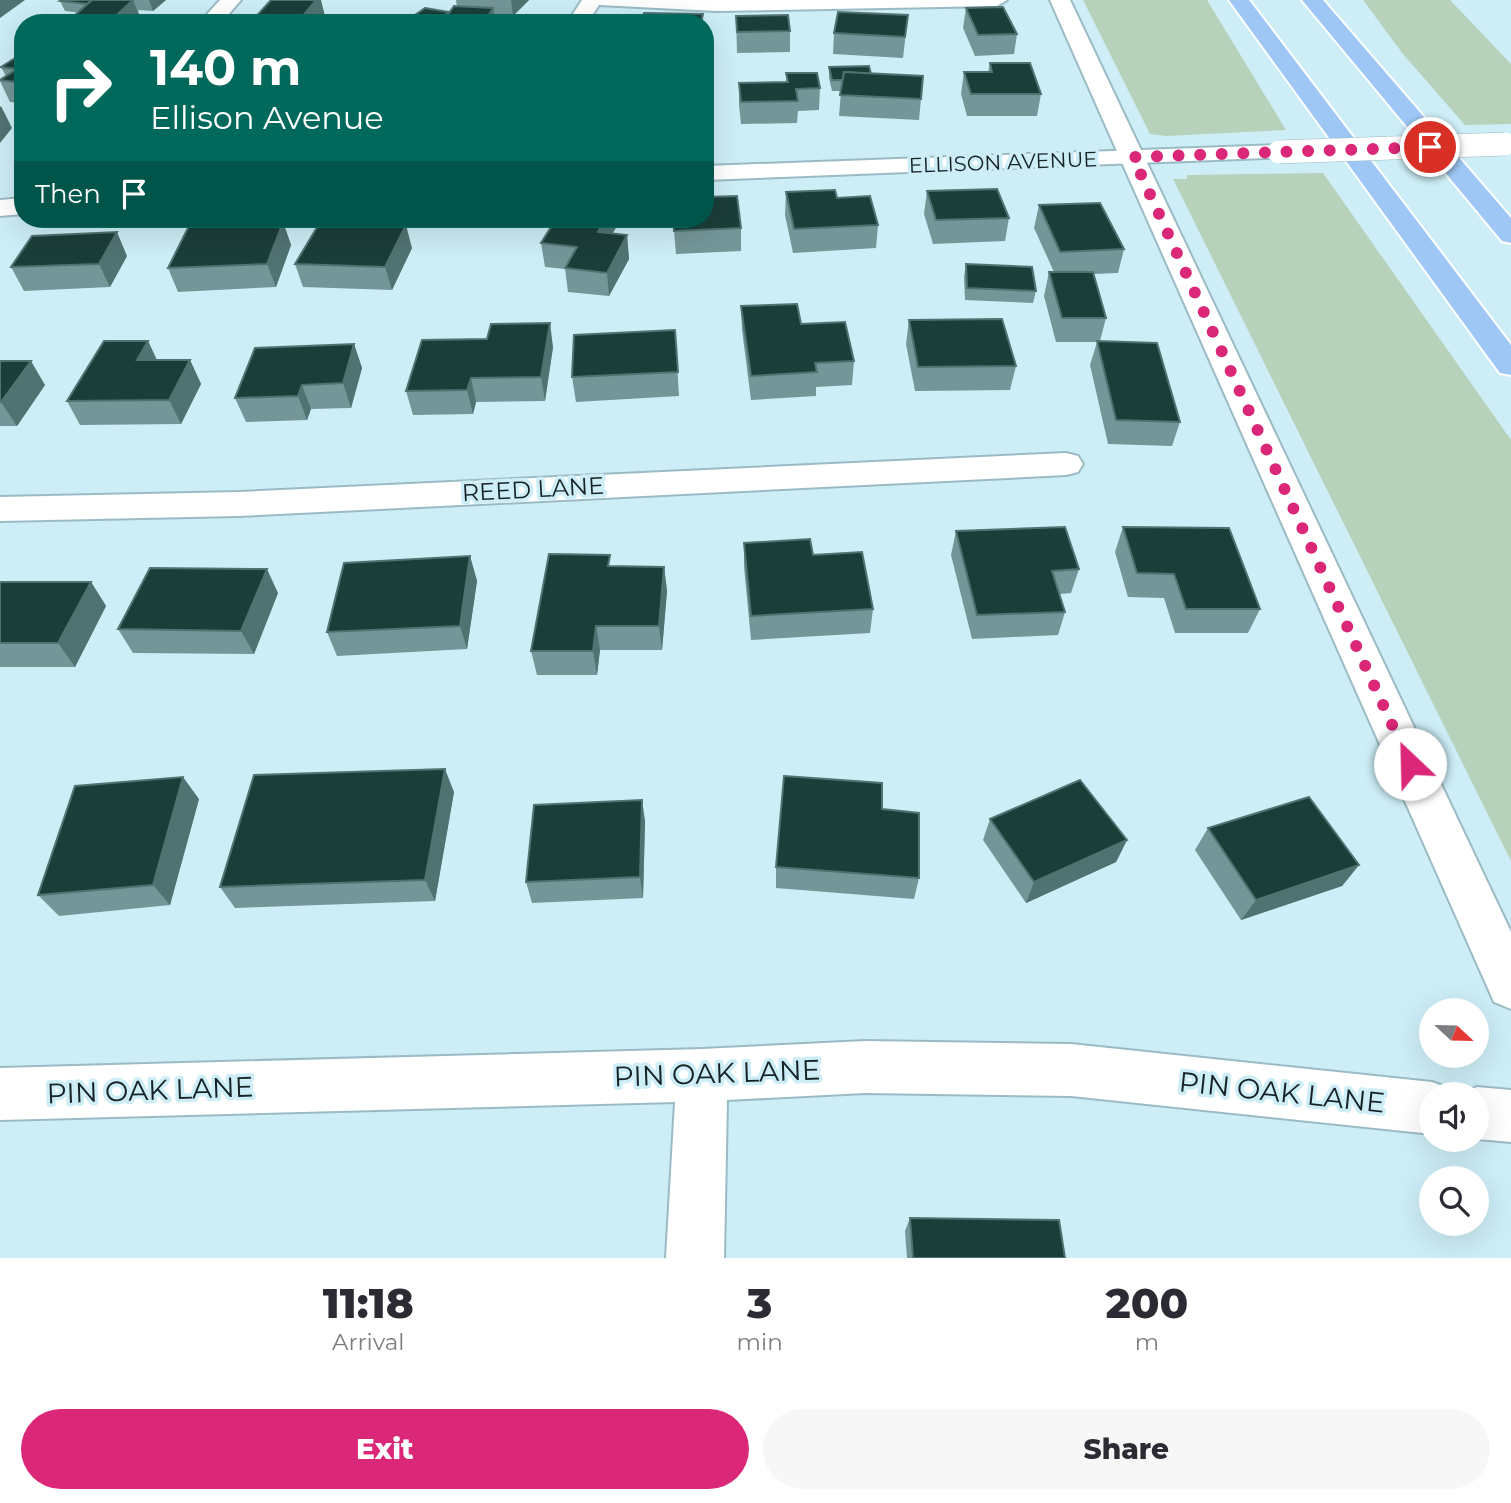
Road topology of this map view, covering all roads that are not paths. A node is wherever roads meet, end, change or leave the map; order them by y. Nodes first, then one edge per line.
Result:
1 (231, 0) edge
2 (603, 0) edge
3 (997, 0) edge
4 (1060, 0) edge
5 (1239, 0) edge
6 (1312, 0) edge
7 (218, 14) edge
8 (1508, 144) edge
9 (1133, 157) junction
10 (714, 173) edge
11 (1511, 235) edge
12 (1511, 366) edge
13 (1066, 464) dead end
14 (0, 509) edge
15 (1511, 985) edge
16 (702, 1075) junction
17 (0, 1094) edge
18 (1419, 1107) edge
19 (1489, 1113) edge
20 (1511, 1116) edge
21 (695, 1258) edge

1 - 7 street
2 - 3 street
4 - 9 street
5 - 12 highway
6 - 11 highway
8 - 9 street, ELLISON AVENUE, bridge
9 - 10 street, ELLISON AVENUE
9 - 15 street
13 - 14 street, REED LANE
16 - 17 street, PIN OAK LANE
16 - 18 street, PIN OAK LANE
16 - 21 street
19 - 20 street

